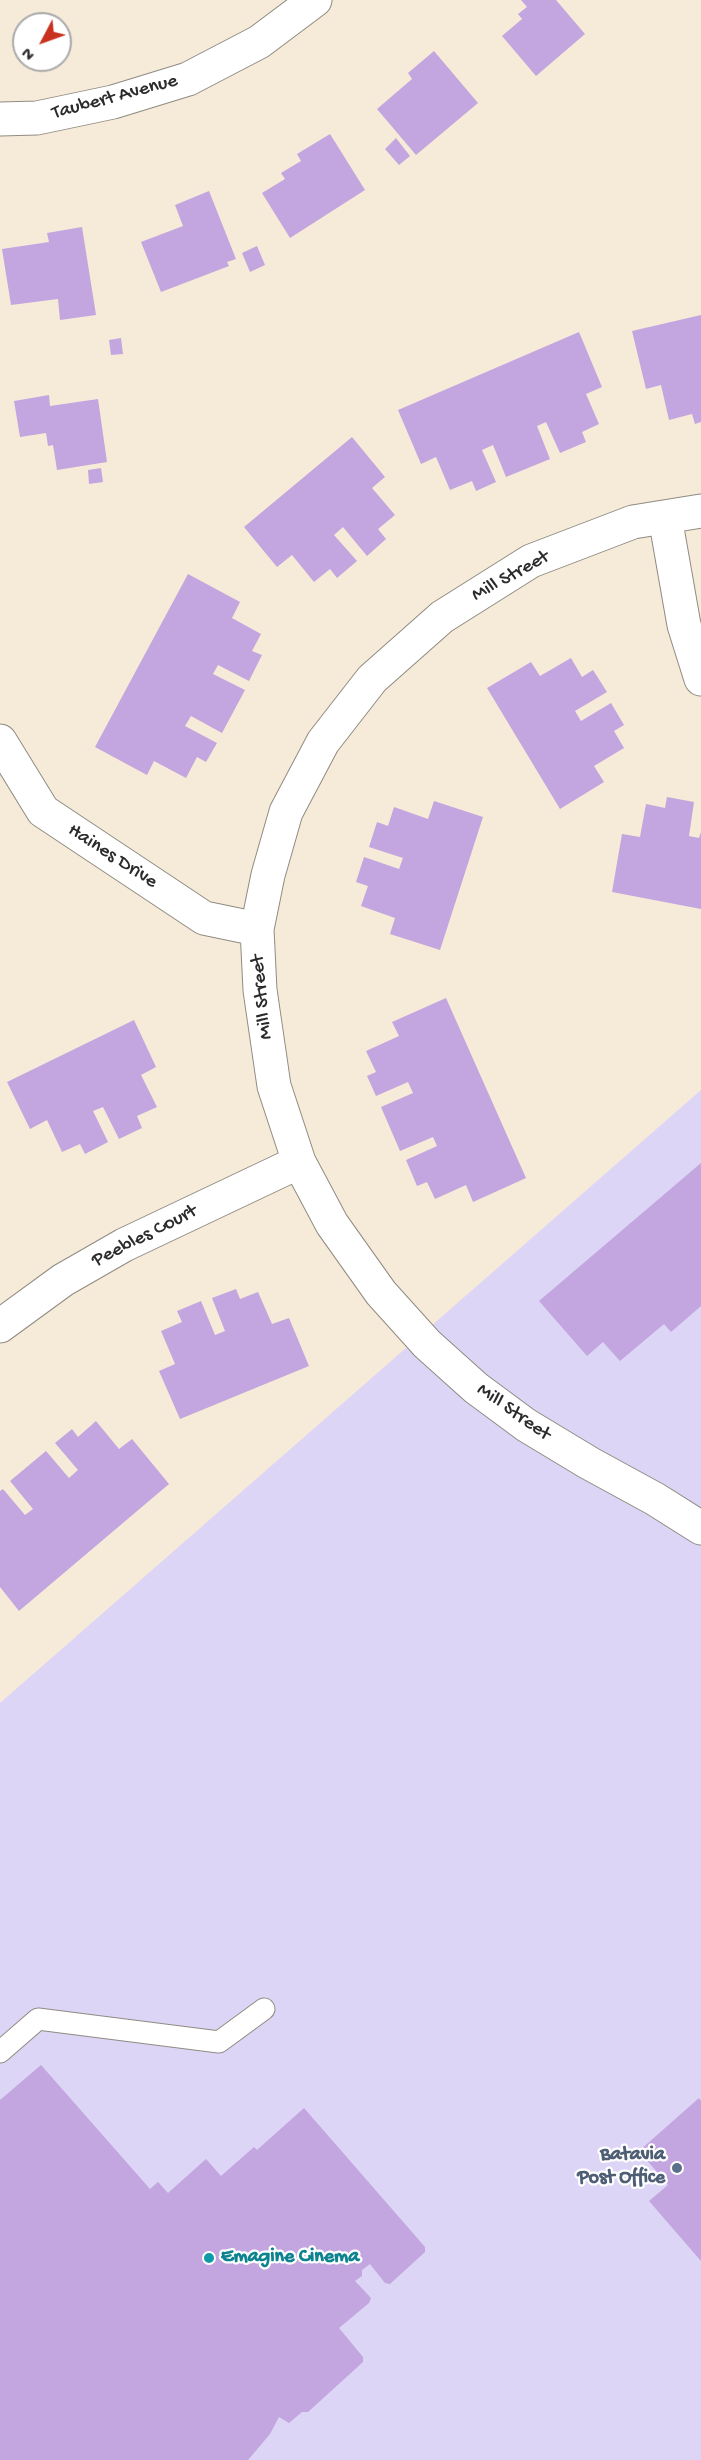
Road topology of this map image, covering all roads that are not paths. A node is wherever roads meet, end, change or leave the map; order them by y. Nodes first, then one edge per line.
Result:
1 (315, 0) edge
2 (0, 119) edge
3 (701, 511) edge
4 (665, 517) junction
5 (701, 679) edge
6 (0, 741) edge
7 (257, 929) junction
8 (298, 1162) junction
9 (0, 1326) edge
10 (701, 1528) edge
11 (264, 2009) dead end
12 (0, 2052) edge

1 - 2 street, Taubert Avenue
3 - 4 street, Mill Street
4 - 5 street
4 - 7 street, Mill Street
6 - 7 street, Haines Drive
7 - 8 street, Mill Street
8 - 9 street, Peebles Court
8 - 10 street, Mill Street
11 - 12 lane

